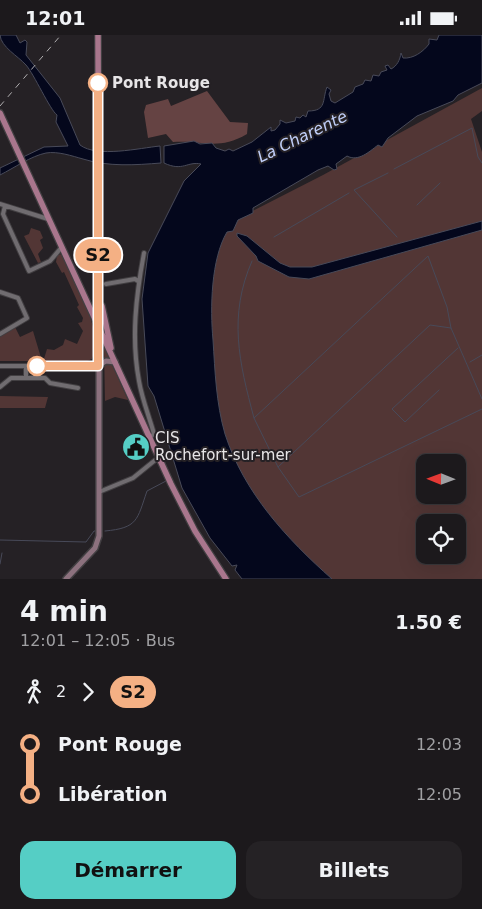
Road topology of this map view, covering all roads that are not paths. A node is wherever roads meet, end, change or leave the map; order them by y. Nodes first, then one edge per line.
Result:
1 (98, 35) edge
2 (0, 113) edge
3 (2, 205) edge
4 (48, 219) junction
5 (61, 247) junction
6 (144, 253) dead end
7 (138, 281) junction
8 (106, 284) dead end
9 (0, 292) edge
10 (99, 293) junction
11 (99, 301) junction
12 (87, 304) junction
13 (99, 329) junction
14 (0, 333) edge
15 (115, 362) junction
16 (0, 366) edge
17 (26, 366) junction
18 (98, 366) junction
19 (119, 371) junction
20 (26, 378) junction
21 (0, 387) edge
22 (78, 388) dead end
23 (150, 437) junction
24 (159, 457) junction
25 (99, 492) junction
26 (66, 579) edge
27 (226, 579) edge

1 - 10 main road
2 - 4 main road
3 - 4 street
3 - 5 street
4 - 5 main road
5 - 12 main road
6 - 7 street
7 - 8 street
7 - 23 street
9 - 14 street
10 - 11 main road
10 - 19 main road
11 - 12 main road
11 - 13 main road
12 - 13 main road
13 - 15 main road
13 - 18 main road
15 - 18 main road
15 - 19 main road
16 - 17 street
17 - 18 street
17 - 20 street
18 - 25 main road
19 - 23 main road
20 - 21 street
20 - 22 street
23 - 24 main road
24 - 25 street
24 - 27 main road
25 - 26 main road

